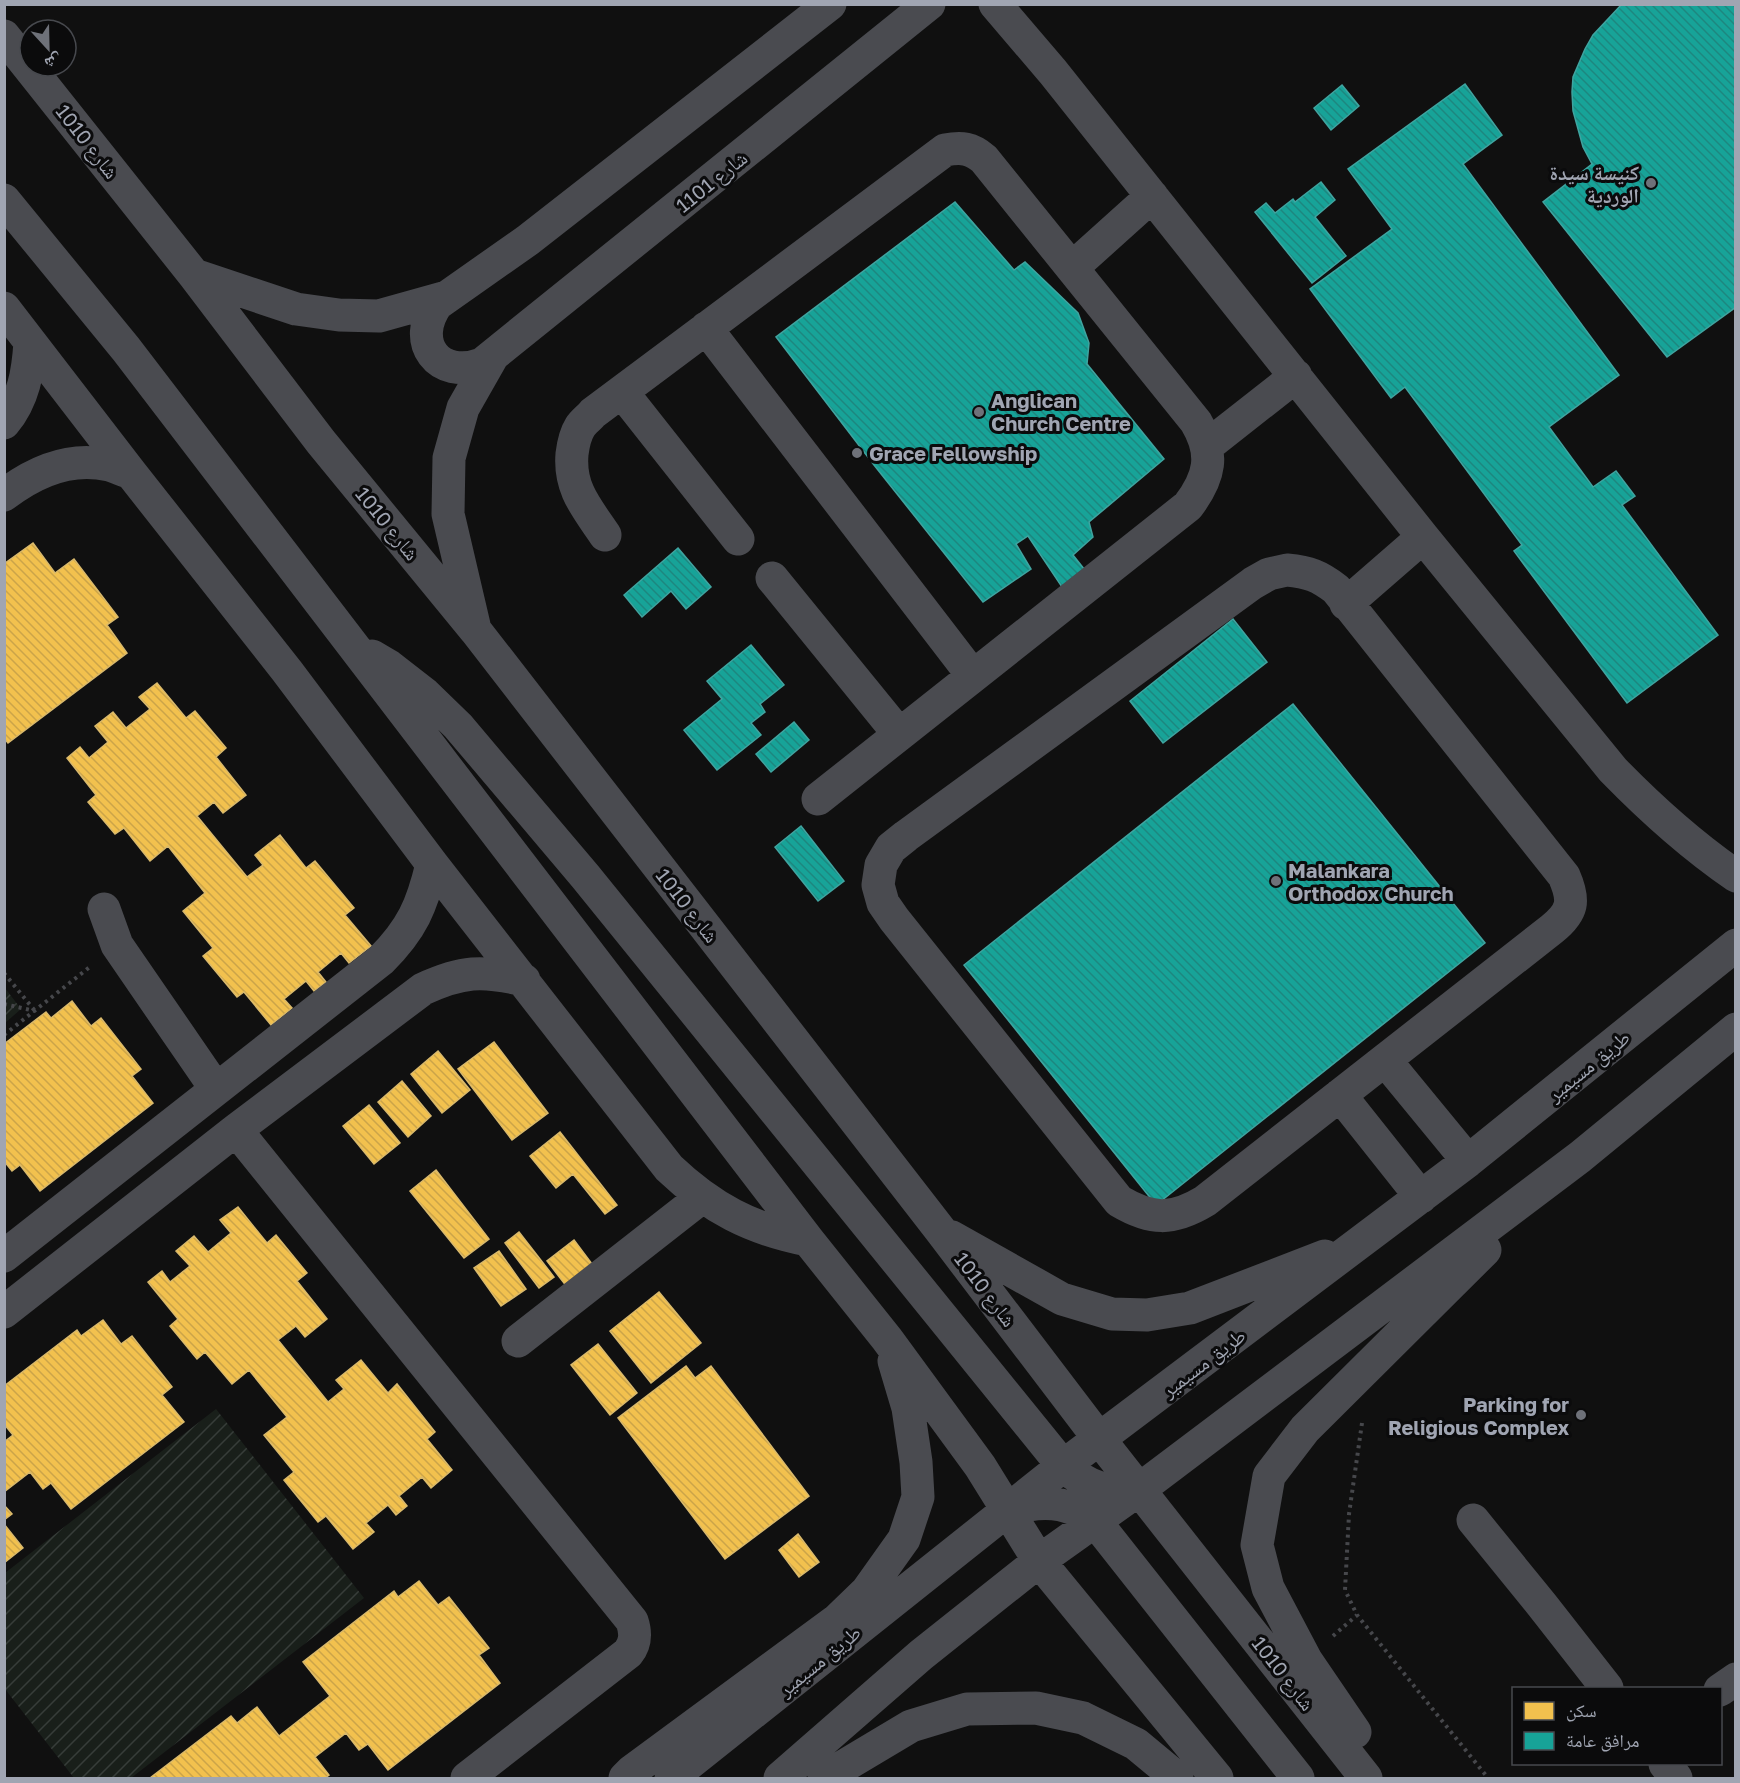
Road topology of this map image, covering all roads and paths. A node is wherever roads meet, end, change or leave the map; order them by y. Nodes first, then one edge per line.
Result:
1 (830, 4) edge
2 (929, 4) edge
3 (995, 4) edge
4 (4, 36) edge
5 (1152, 196) junction
6 (4, 200) edge
7 (1072, 268) junction
8 (194, 275) junction
9 (447, 297) junction
10 (4, 309) edge
11 (706, 328) junction
12 (30, 342) junction
13 (492, 357) junction
14 (1296, 376) junction
15 (622, 392) junction
16 (4, 423) edge
17 (1207, 447) junction
18 (4, 465) edge
19 (131, 473) junction
20 (4, 494) edge
21 (605, 535) dead end
22 (1423, 537) junction
23 (738, 539) dead end
24 (772, 578) dead end
25 (1346, 604) junction
26 (476, 631) junction
27 (349, 642) junction
28 (973, 676) junction
29 (899, 734) junction
30 (818, 798) dead end
31 (432, 864) junction
32 (1736, 876) edge
33 (104, 909) dead end
34 (117, 945) junction
35 (1736, 945) edge
36 (381, 960) junction
37 (4, 973) edge
38 (524, 980) junction
39 (410, 999) junction
40 (4, 1004) edge
41 (35, 1011) junction
42 (1736, 1029) edge
43 (4, 1035) edge
44 (1736, 1058) edge
45 (1385, 1060) junction
46 (1690, 1067) junction
47 (216, 1089) junction
48 (1340, 1095) junction
49 (236, 1130) junction
50 (1580, 1157) junction
51 (1468, 1161) junction
52 (702, 1197) junction
53 (1421, 1197) junction
54 (941, 1231) junction
55 (808, 1240) junction
56 (1363, 1241) junction
57 (4, 1256) edge
58 (4, 1312) edge
59 (888, 1339) junction
60 (518, 1341) dead end
61 (1350, 1383) junction
62 (1100, 1440) junction
63 (1063, 1466) junction
64 (1140, 1489) junction
65 (1007, 1511) junction
66 (1473, 1520) dead end
67 (1095, 1521) junction
68 (1039, 1561) junction
69 (1736, 1678) edge
70 (1605, 1687) edge
71 (1722, 1688) edge
72 (1666, 1765) edge
73 (467, 1779) edge
74 (625, 1779) edge
75 (671, 1779) edge
76 (780, 1779) edge
77 (824, 1779) edge
78 (1177, 1779) edge
79 (1217, 1779) edge
80 (1298, 1779) edge
81 (1366, 1779) edge
82 (1387, 1779) edge
83 (1488, 1779) edge
84 (1676, 1779) edge

1 - 9 street, شارع 1101
2 - 13 street, شارع 1101
3 - 5 street
4 - 8 street, شارع 1010
5 - 7 street
5 - 14 street
6 - 27 street
7 - 11 street
7 - 17 street
8 - 9 street, شارع 1101
8 - 26 street, شارع 1010
9 - 13 street, شارع 1101
10 - 12 street
11 - 15 street
11 - 28 street
12 - 16 street
12 - 19 street
13 - 26 street, شارع 1101
14 - 17 street
14 - 22 street
15 - 21 street
15 - 23 street
17 - 28 street
18 - 20 street
19 - 20 street
19 - 31 street
22 - 25 street
22 - 32 street
24 - 29 street
25 - 45 street
25 - 48 street
26 - 54 street, شارع 1010
27 - 55 street
27 - 63 street
28 - 29 street
29 - 30 street
31 - 36 street
31 - 38 street
33 - 34 street
34 - 41 path
34 - 47 street
35 - 51 street, طريق مسيمير
36 - 39 street
36 - 47 street
37 - 41 path
38 - 39 street
38 - 52 street
39 - 49 street
40 - 41 path
41 - 43 path
42 - 46 street
44 - 46 street
45 - 48 street
45 - 51 street
46 - 50 street
47 - 57 street
48 - 53 street
49 - 58 street
49 - 73 street
50 - 61 street
50 - 64 street
51 - 53 street, طريق مسيمير
52 - 55 street
52 - 60 street
53 - 56 street, طريق مسيمير
54 - 56 street
54 - 62 street, شارع 1010
55 - 59 street
56 - 62 street, طريق مسيمير
59 - 65 street
59 - 74 street
61 - 82 street
61 - 83 path
62 - 63 street, طريق مسيمير
62 - 64 street, شارع 1010
63 - 64 street
63 - 65 street, طريق مسيمير
64 - 67 street
64 - 81 street, شارع 1010
65 - 67 street
65 - 68 street
65 - 75 street, طريق مسيمير
66 - 70 street
67 - 68 street
67 - 80 street
68 - 76 street
68 - 79 street
69 - 71 street
72 - 84 street
77 - 78 street

